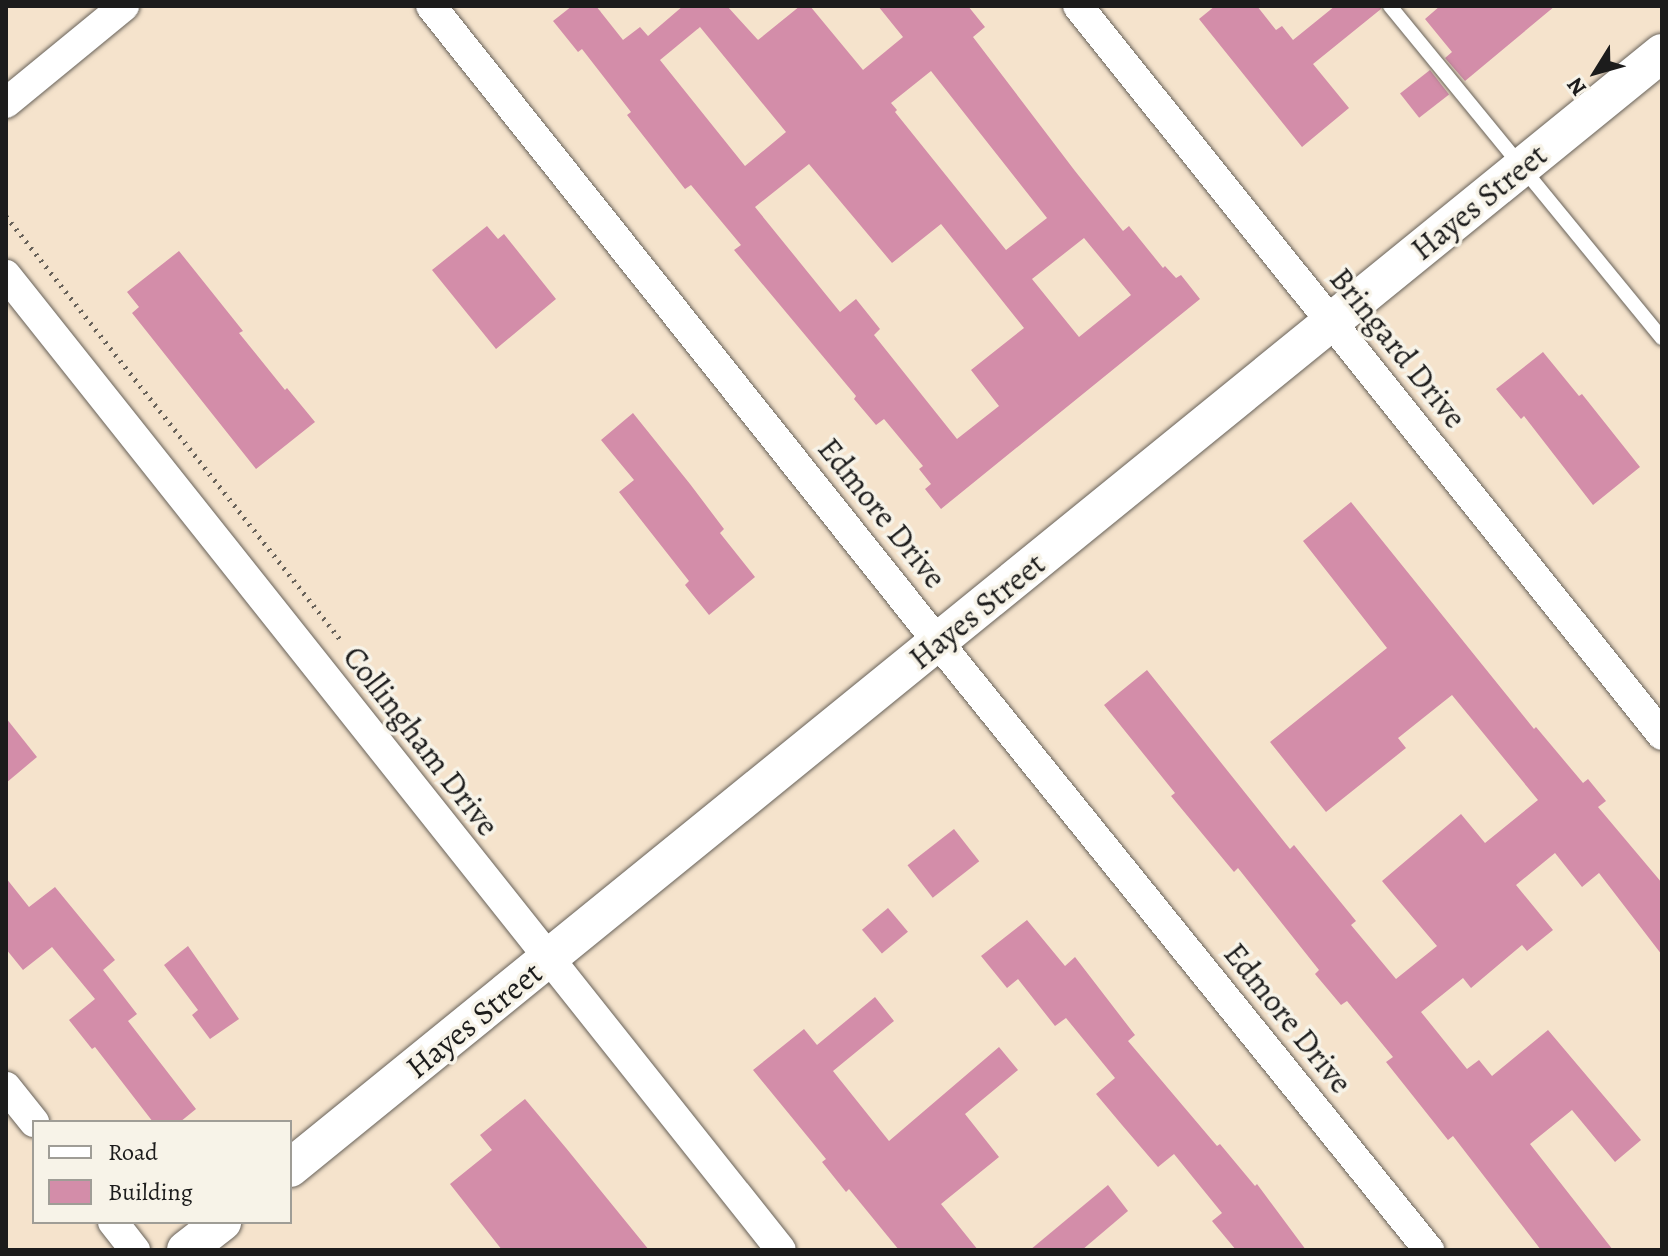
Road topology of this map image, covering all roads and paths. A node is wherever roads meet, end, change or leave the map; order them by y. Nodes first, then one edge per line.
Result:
1 (124, 6) edge
2 (431, 6) edge
3 (1078, 6) edge
4 (1390, 6) edge
5 (1662, 53) edge
6 (6, 103) edge
7 (1522, 167) junction
8 (6, 216) edge
9 (6, 275) edge
10 (1331, 322) junction
11 (1662, 338) edge
12 (938, 642) junction
13 (350, 651) dead end
14 (1662, 735) edge
15 (548, 959) junction
16 (6, 1087) edge
17 (32, 1120) edge
18 (292, 1166) edge
19 (115, 1224) edge
20 (219, 1224) edge
21 (135, 1250) edge
22 (186, 1250) edge
23 (781, 1250) edge
24 (1429, 1250) edge

1 - 6 street
2 - 12 street, Edmore Drive
3 - 10 street, Bringard Drive
4 - 7 lane
5 - 7 street, Hayes Street
7 - 10 street, Hayes Street
7 - 11 lane
8 - 13 path
9 - 15 street, Collingham Drive
10 - 12 street, Hayes Street
10 - 14 street, Bringard Drive
12 - 15 street, Hayes Street
12 - 24 street, Edmore Drive
15 - 18 street, Hayes Street
15 - 23 street, Collingham Drive
16 - 17 street
19 - 21 street
20 - 22 street

